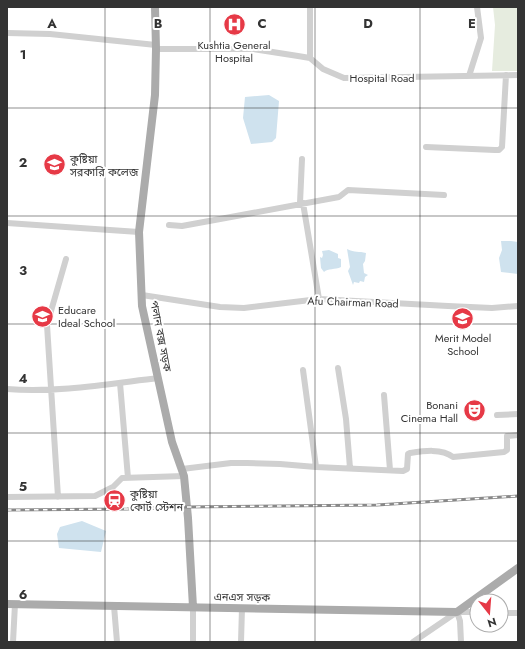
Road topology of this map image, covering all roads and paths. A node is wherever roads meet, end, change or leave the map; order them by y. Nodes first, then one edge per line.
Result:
1 (155, 7) edge
2 (310, 7) edge
3 (477, 7) edge
4 (7, 33) edge
5 (156, 47) junction
6 (310, 58) junction
7 (506, 75) junction
8 (518, 75) edge
9 (469, 76) junction
10 (426, 147) dead end
11 (302, 159) dead end
12 (444, 195) dead end
13 (302, 203) junction
14 (7, 223) edge
15 (169, 225) dead end
16 (139, 232) junction
17 (66, 259) dead end
18 (142, 295) junction
19 (319, 299) junction
20 (518, 306) edge
21 (338, 368) dead end
22 (303, 370) dead end
23 (158, 378) junction
24 (120, 382) junction
25 (7, 389) edge
26 (52, 390) junction
27 (384, 395) dead end
28 (497, 414) dead end
29 (518, 414) edge
30 (518, 435) edge
31 (316, 467) junction
32 (350, 468) junction
33 (390, 470) junction
34 (183, 472) junction
35 (128, 478) junction
36 (7, 497) edge
37 (58, 497) junction
38 (518, 568) edge
39 (11, 604) edge
40 (114, 606) junction
41 (193, 607) junction
42 (242, 608) junction
43 (457, 612) junction
44 (469, 612) edge
45 (13, 642) edge
46 (117, 642) edge
47 (193, 642) edge
48 (241, 642) edge
49 (413, 642) edge
50 (461, 642) edge

1 - 5 main road, পলান বক্স সড়ক
2 - 6 street
3 - 9 street
4 - 5 street, Hospital Road
5 - 6 street, Hospital Road
5 - 16 main road, পলান বক্স সড়ক
6 - 9 street, Hospital Road
7 - 8 street, Hospital Road
7 - 9 street, Hospital Road
7 - 10 street
11 - 13 street
12 - 13 street
13 - 15 street
13 - 19 street
14 - 16 street
16 - 18 main road, পলান বক্স সড়ক
17 - 26 street
18 - 19 street, Afu Chairman Road
18 - 23 main road, পলান বক্স সড়ক
19 - 20 street, Afu Chairman Road
21 - 32 street
22 - 31 street
23 - 24 street
23 - 34 main road, পলান বক্স সড়ক
24 - 26 street
24 - 35 street
25 - 26 street
26 - 37 street
27 - 33 street
28 - 29 street
30 - 33 street
31 - 32 street
31 - 34 street
32 - 33 street
34 - 35 street
34 - 41 main road, পলান বক্স সড়ক
35 - 37 street
36 - 37 street
38 - 43 main road
39 - 40 main road, এনএস সড়ক
39 - 45 street
40 - 41 main road, এনএস সড়ক
40 - 46 street
41 - 42 main road, এনএস সড়ক
41 - 47 street, পলান বক্স সড়ক
42 - 43 main road, এনএস সড়ক
42 - 48 street
43 - 44 street, এনএস সড়ক
43 - 49 street
43 - 50 street

